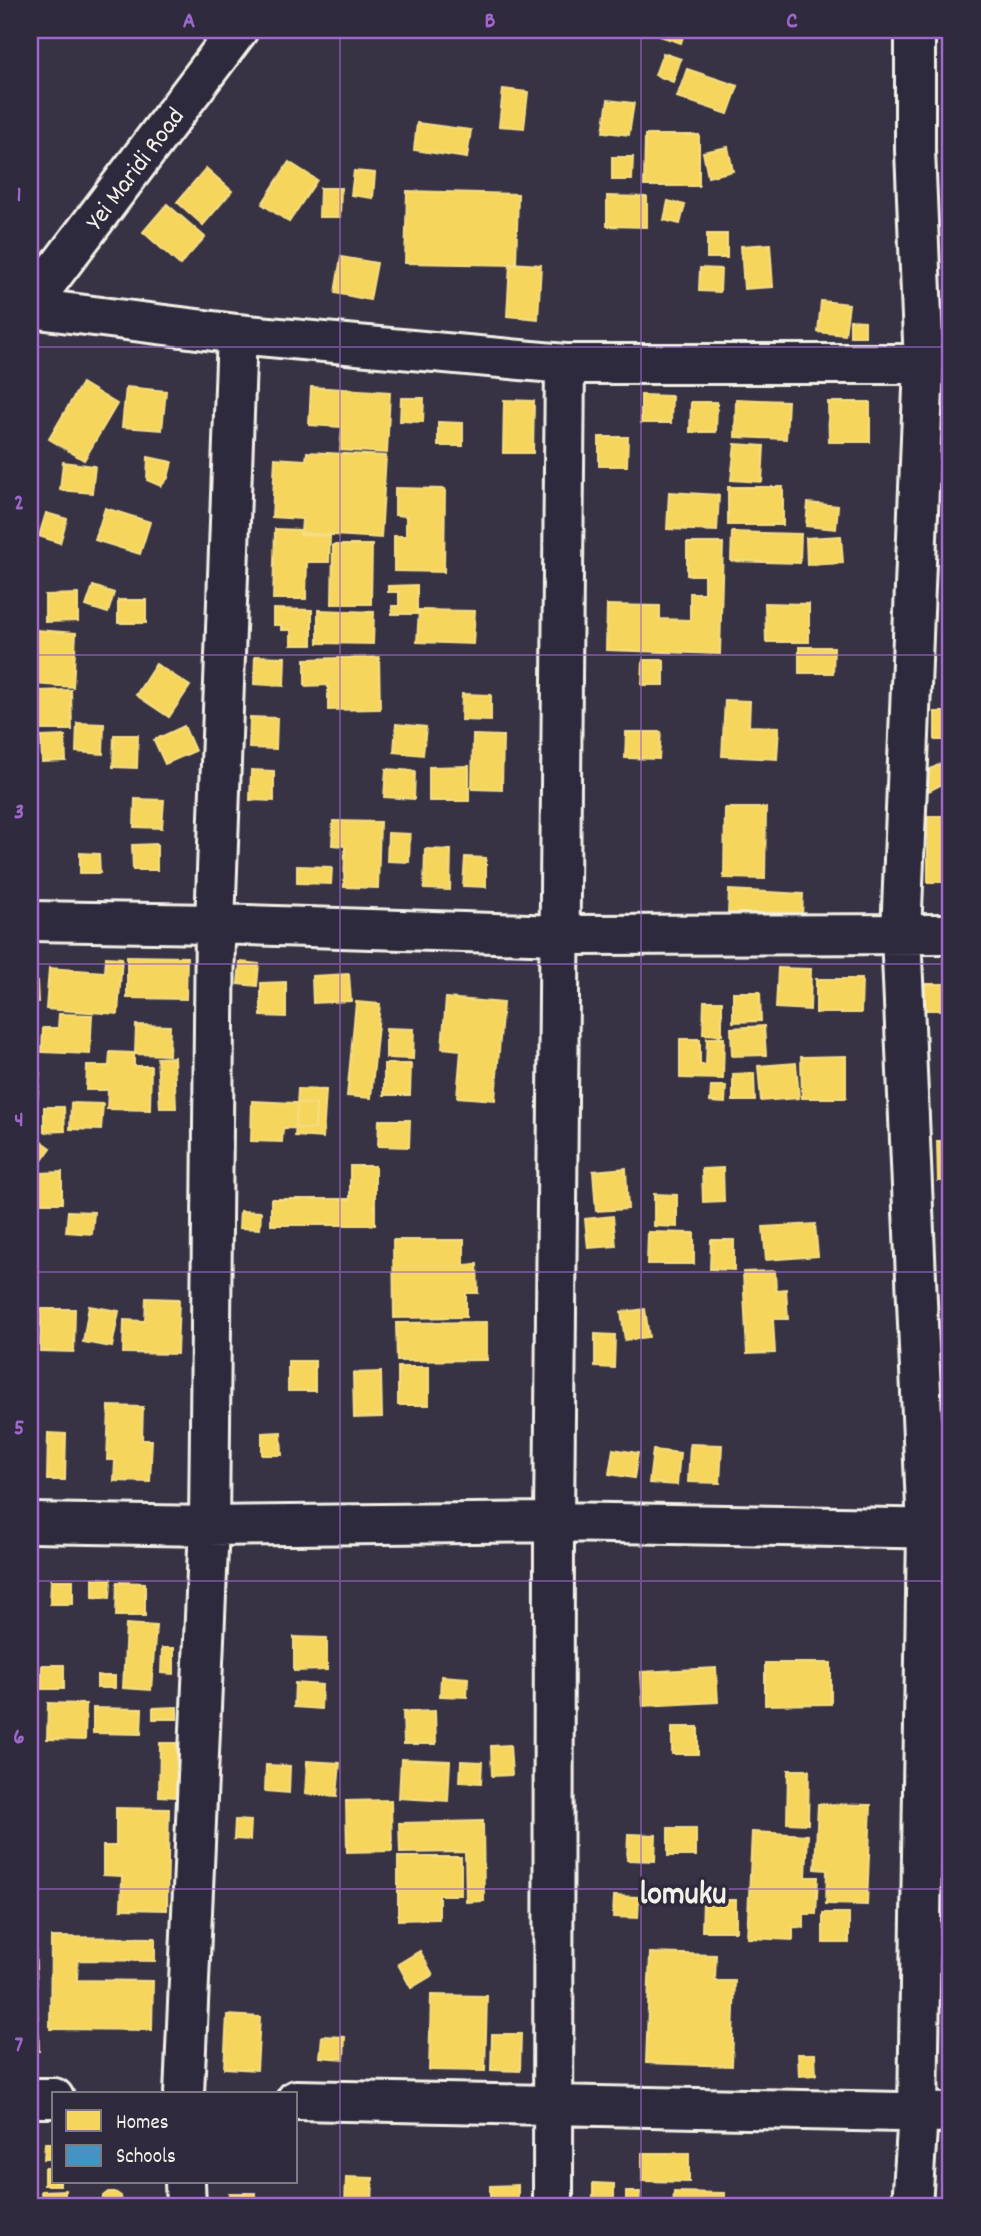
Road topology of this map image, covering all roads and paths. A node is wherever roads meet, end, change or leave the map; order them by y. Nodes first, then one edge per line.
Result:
1 (238, 30) edge
2 (915, 30) edge
3 (30, 307) edge
4 (237, 334) junction
5 (565, 364) junction
6 (924, 364) junction
7 (30, 921) edge
8 (215, 924) junction
9 (901, 934) junction
10 (951, 934) edge
11 (559, 935) junction
12 (554, 1522) junction
13 (30, 1523) edge
14 (209, 1525) junction
15 (939, 1530) edge
16 (184, 2092) edge
17 (30, 2098) edge
18 (52, 2098) edge
19 (298, 2100) edge
20 (554, 2106) junction
21 (935, 2113) edge
22 (185, 2184) edge
23 (186, 2206) edge
24 (553, 2206) edge
25 (912, 2206) edge

1 - 3 street, Yei Maridi Road
2 - 6 street
3 - 4 street
4 - 5 street
4 - 8 street
5 - 6 street
5 - 11 street
6 - 9 street
7 - 8 street
8 - 11 street
8 - 14 street
9 - 10 street
9 - 11 street
9 - 15 street
11 - 12 street
12 - 14 street
12 - 15 street
12 - 20 street
13 - 14 street
14 - 16 street
15 - 21 street
17 - 18 street
19 - 20 street
20 - 21 street
20 - 24 street
21 - 25 street
22 - 23 street

